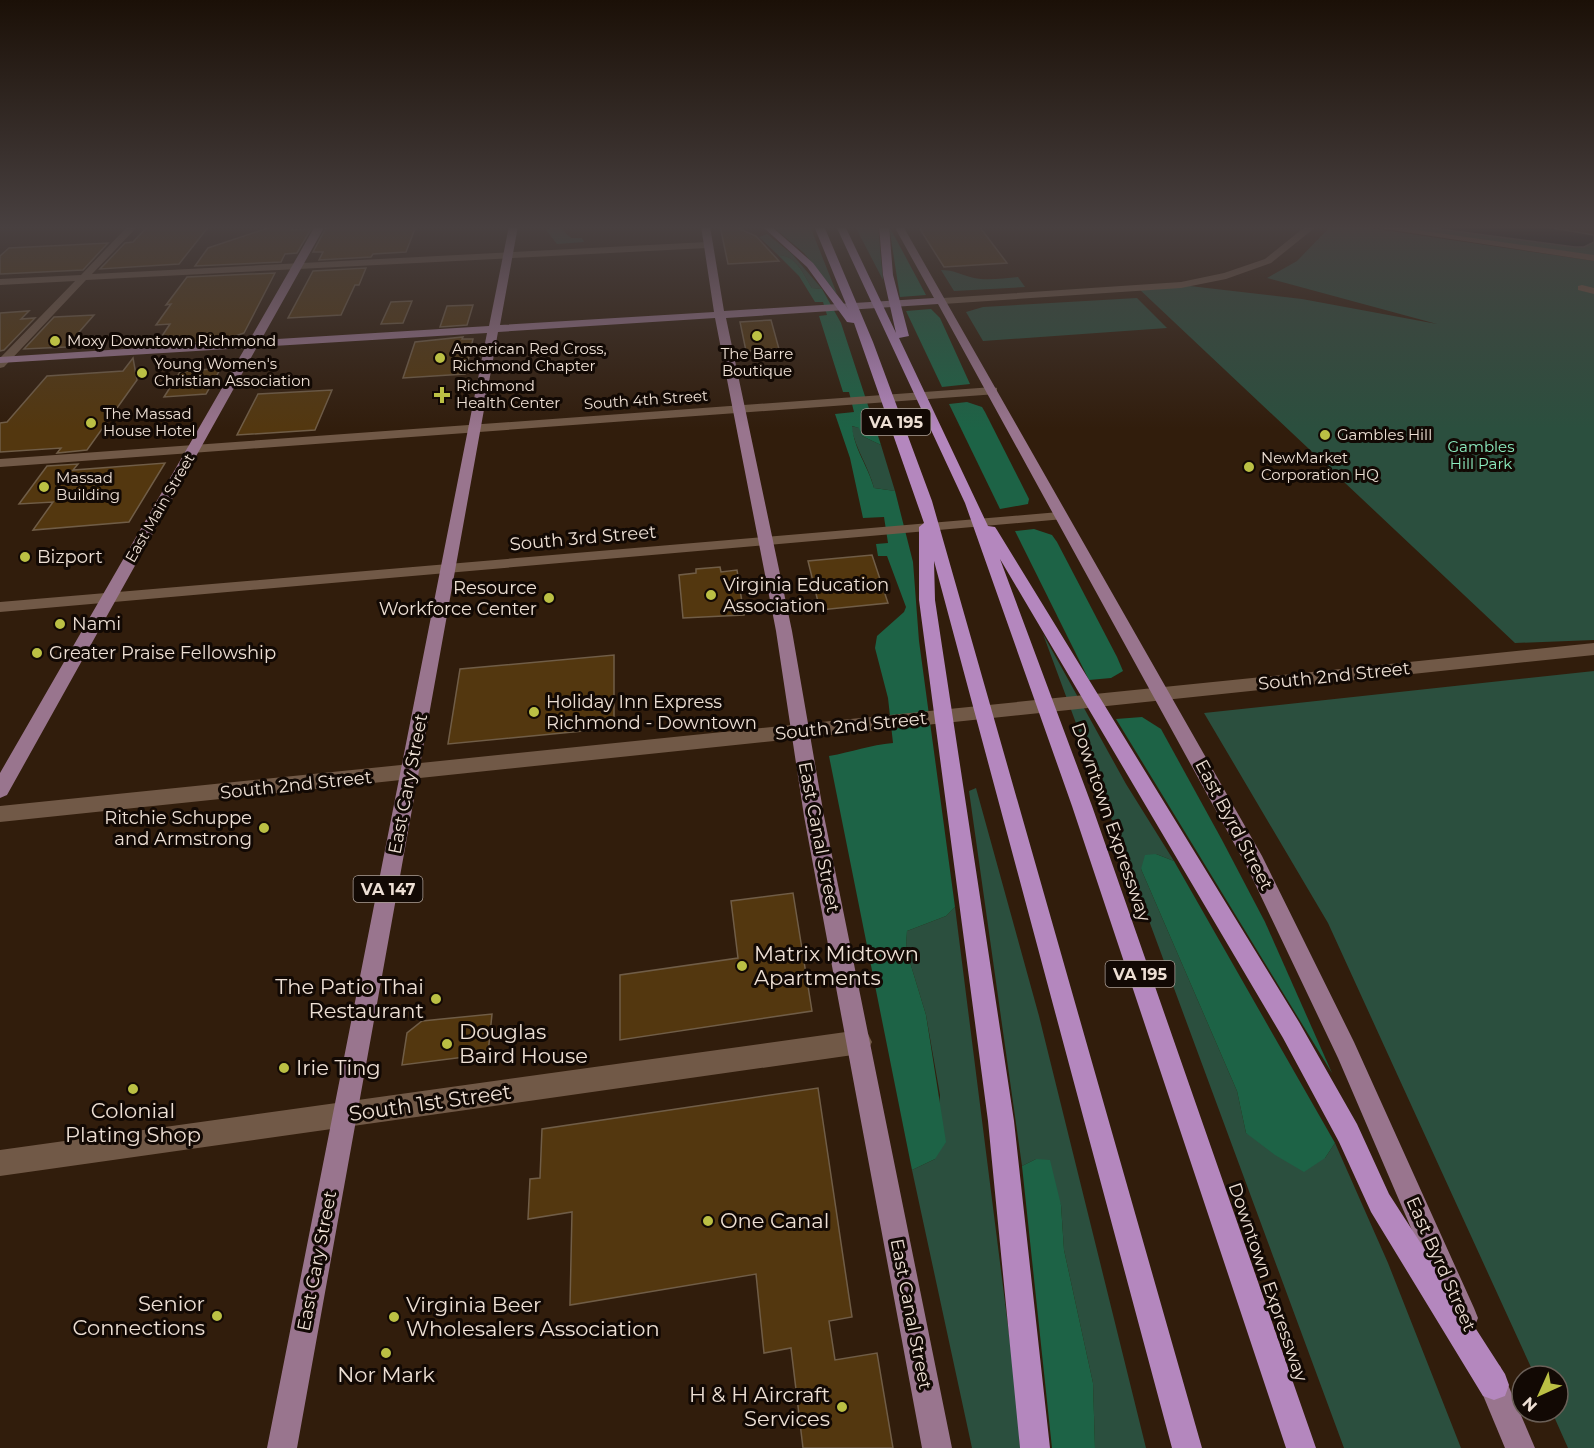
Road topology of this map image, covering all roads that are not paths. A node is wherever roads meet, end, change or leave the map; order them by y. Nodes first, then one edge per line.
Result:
1 (66, 294) edge
2 (282, 294) edge
3 (501, 294) edge
4 (716, 294) edge
5 (831, 294) edge
6 (847, 294) edge
7 (872, 294) edge
8 (892, 294) edge
9 (939, 294) edge
10 (1061, 294) edge
11 (944, 302) junction
12 (720, 315) junction
13 (495, 329) junction
14 (867, 342) junction
15 (253, 344) junction
16 (900, 351) junction
17 (2, 361) edge
18 (993, 391) junction
19 (739, 410) junction
20 (476, 428) junction
21 (194, 448) junction
22 (0, 463) edge
23 (925, 501) junction
24 (972, 503) junction
25 (1059, 516) junction
26 (765, 542) junction
27 (449, 569) junction
28 (110, 597) junction
29 (0, 607) edge
30 (1594, 649) edge
31 (1162, 694) junction
32 (800, 732) junction
33 (410, 773) junction
34 (0, 790) edge
35 (0, 814) edge
36 (860, 1042) junction
37 (346, 1115) junction
38 (0, 1163) edge
39 (1494, 1385) junction
40 (282, 1448) edge
41 (937, 1448) edge
42 (1035, 1448) edge
43 (1187, 1448) edge
44 (1301, 1448) edge
45 (1520, 1448) edge

1 - 17 street
2 - 15 main road, East Main Street
3 - 13 main road, East Cary Street / VA 147
4 - 12 main road, East Canal Street
5 - 14 highway
6 - 14 highway, VA 195
7 - 16 highway, Downtown Expressway / VA 195
8 - 16 highway
9 - 11 main road, East Byrd Street
10 - 11 street
11 - 12 main road
11 - 18 main road, East Byrd Street
12 - 13 main road
12 - 19 main road, East Canal Street
13 - 15 main road
13 - 20 main road, East Cary Street / VA 147
14 - 23 highway, VA 195
15 - 17 main road
15 - 21 main road, East Main Street
16 - 24 highway, Downtown Expressway / VA 195
18 - 19 street, South 4th Street
18 - 25 main road, East Byrd Street
19 - 20 street, South 4th Street
19 - 26 main road, East Canal Street
20 - 21 street, South 4th Street
20 - 27 main road, East Cary Street / VA 147
21 - 22 street, South 4th Street
21 - 28 main road, East Main Street
23 - 42 highway
23 - 43 highway, VA 195
24 - 39 highway
24 - 44 highway, Downtown Expressway / VA 195
25 - 26 street, South 3rd Street
25 - 31 main road, East Byrd Street
26 - 27 street, South 3rd Street
26 - 32 main road, East Canal Street
27 - 28 street, South 3rd Street
27 - 33 main road, East Cary Street / VA 147
28 - 29 street, South 3rd Street
28 - 34 main road, East Main Street
30 - 31 street, South 2nd Street
31 - 32 street, South 2nd Street
31 - 39 main road, East Byrd Street
32 - 33 street, South 2nd Street
32 - 36 main road, East Canal Street
33 - 35 street, South 2nd Street
33 - 37 main road, East Cary Street / VA 147
36 - 37 street, South 1st Street
36 - 41 main road, East Canal Street
37 - 38 street, South 1st Street
37 - 40 main road, East Cary Street / VA 147
39 - 45 main road, East Byrd Street

